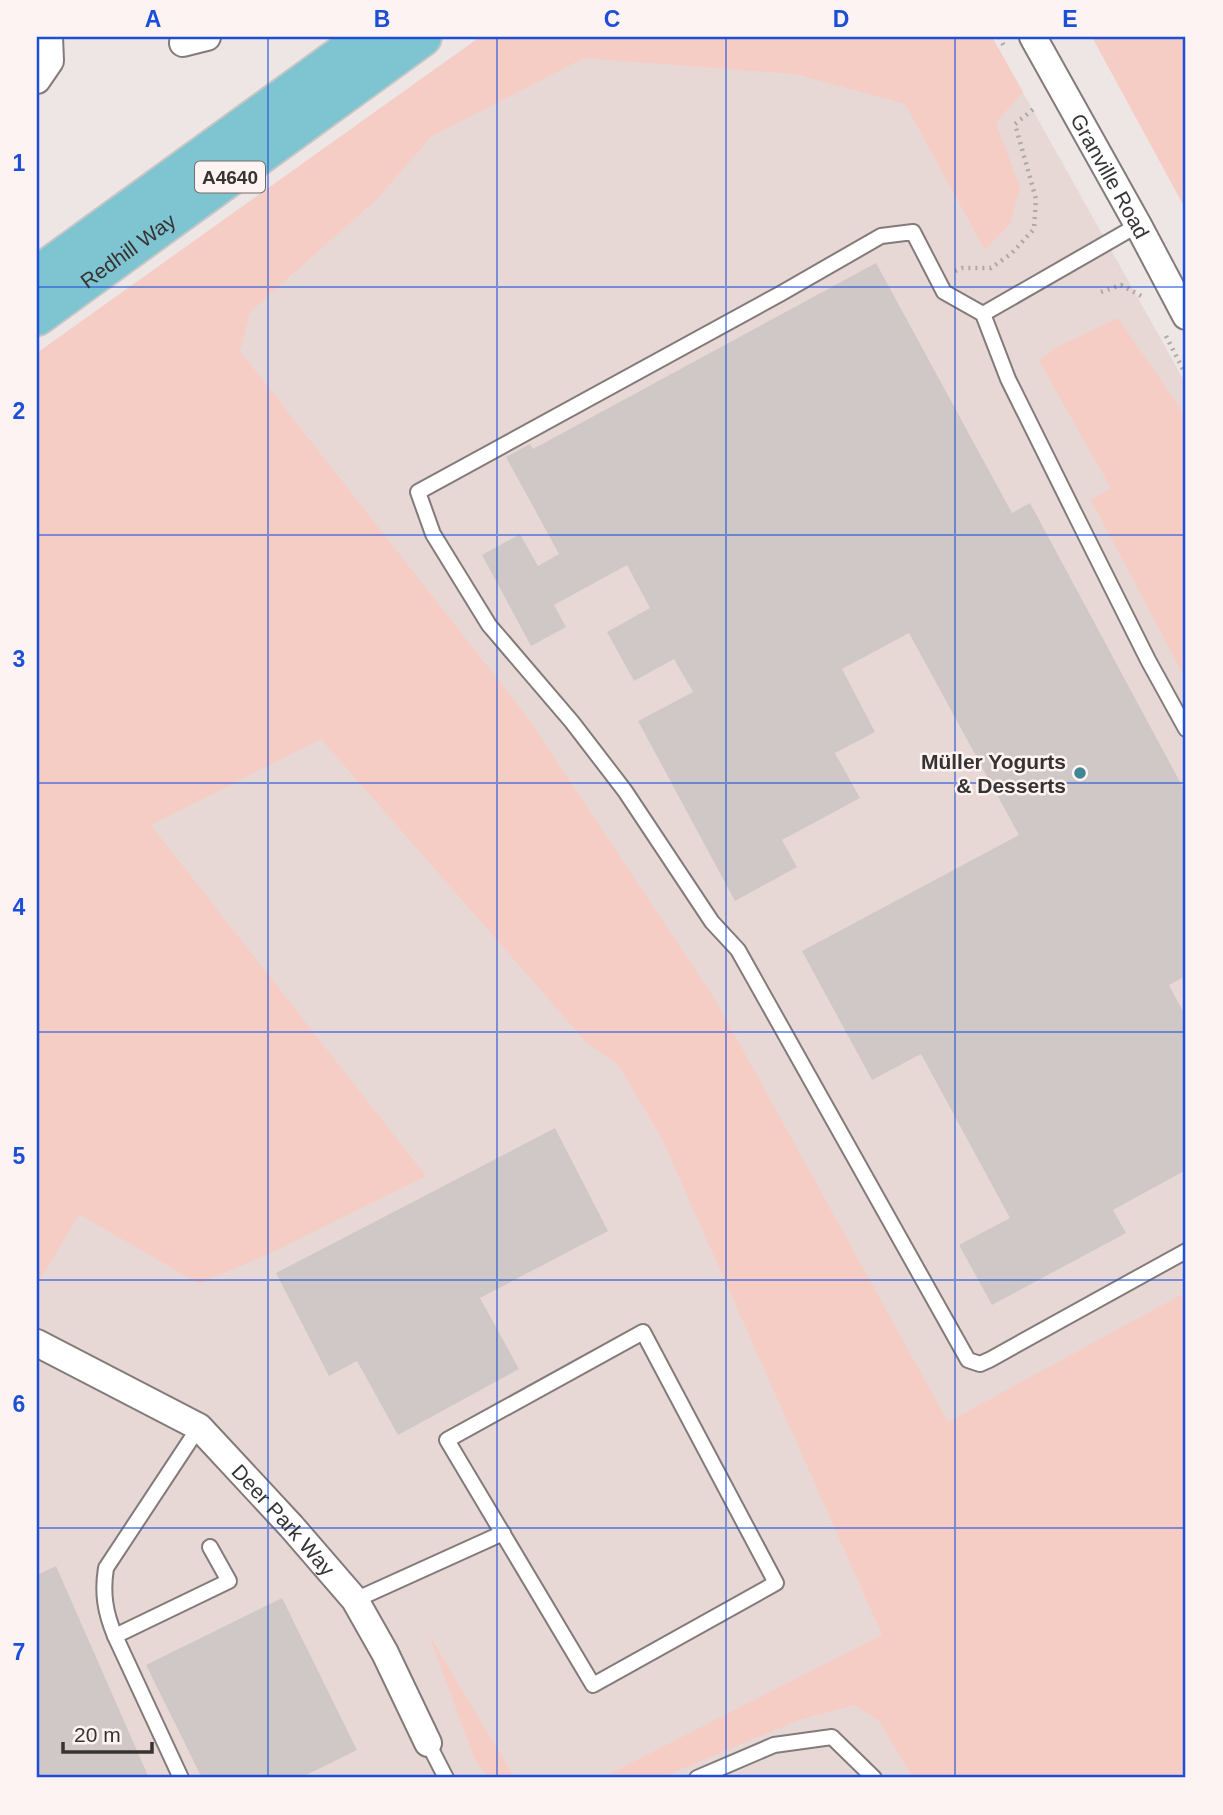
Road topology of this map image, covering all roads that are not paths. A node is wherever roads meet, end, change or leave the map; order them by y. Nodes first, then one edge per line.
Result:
1 (49, 37) edge
2 (368, 37) edge
3 (422, 37) edge
4 (1033, 37) edge
5 (37, 80) edge
6 (1138, 225) junction
7 (37, 276) edge
8 (983, 314) junction
9 (37, 316) edge
10 (1186, 316) edge
11 (1186, 729) edge
12 (1186, 1251) edge
13 (37, 1343) edge
14 (199, 1427) junction
15 (503, 1533) junction
16 (210, 1547) dead end
17 (355, 1600) junction
18 (114, 1636) junction
19 (428, 1743) joint
20 (181, 1778) edge
21 (446, 1778) edge
22 (697, 1778) edge
23 (874, 1778) edge

1 - 5 street
2 - 7 main road, Redhill Way / A4640
3 - 9 main road, Redhill Way / A4640
4 - 6 street, Granville Road
6 - 8 lane
6 - 10 street, Granville Road
8 - 11 lane
8 - 12 lane
13 - 14 street, Deer Park Way
14 - 17 street, Deer Park Way
14 - 18 lane
15 - 15 lane
15 - 17 lane
16 - 18 lane
17 - 19 street, Deer Park Way
18 - 20 lane
19 - 21 lane, Deer Park Way
22 - 23 lane

